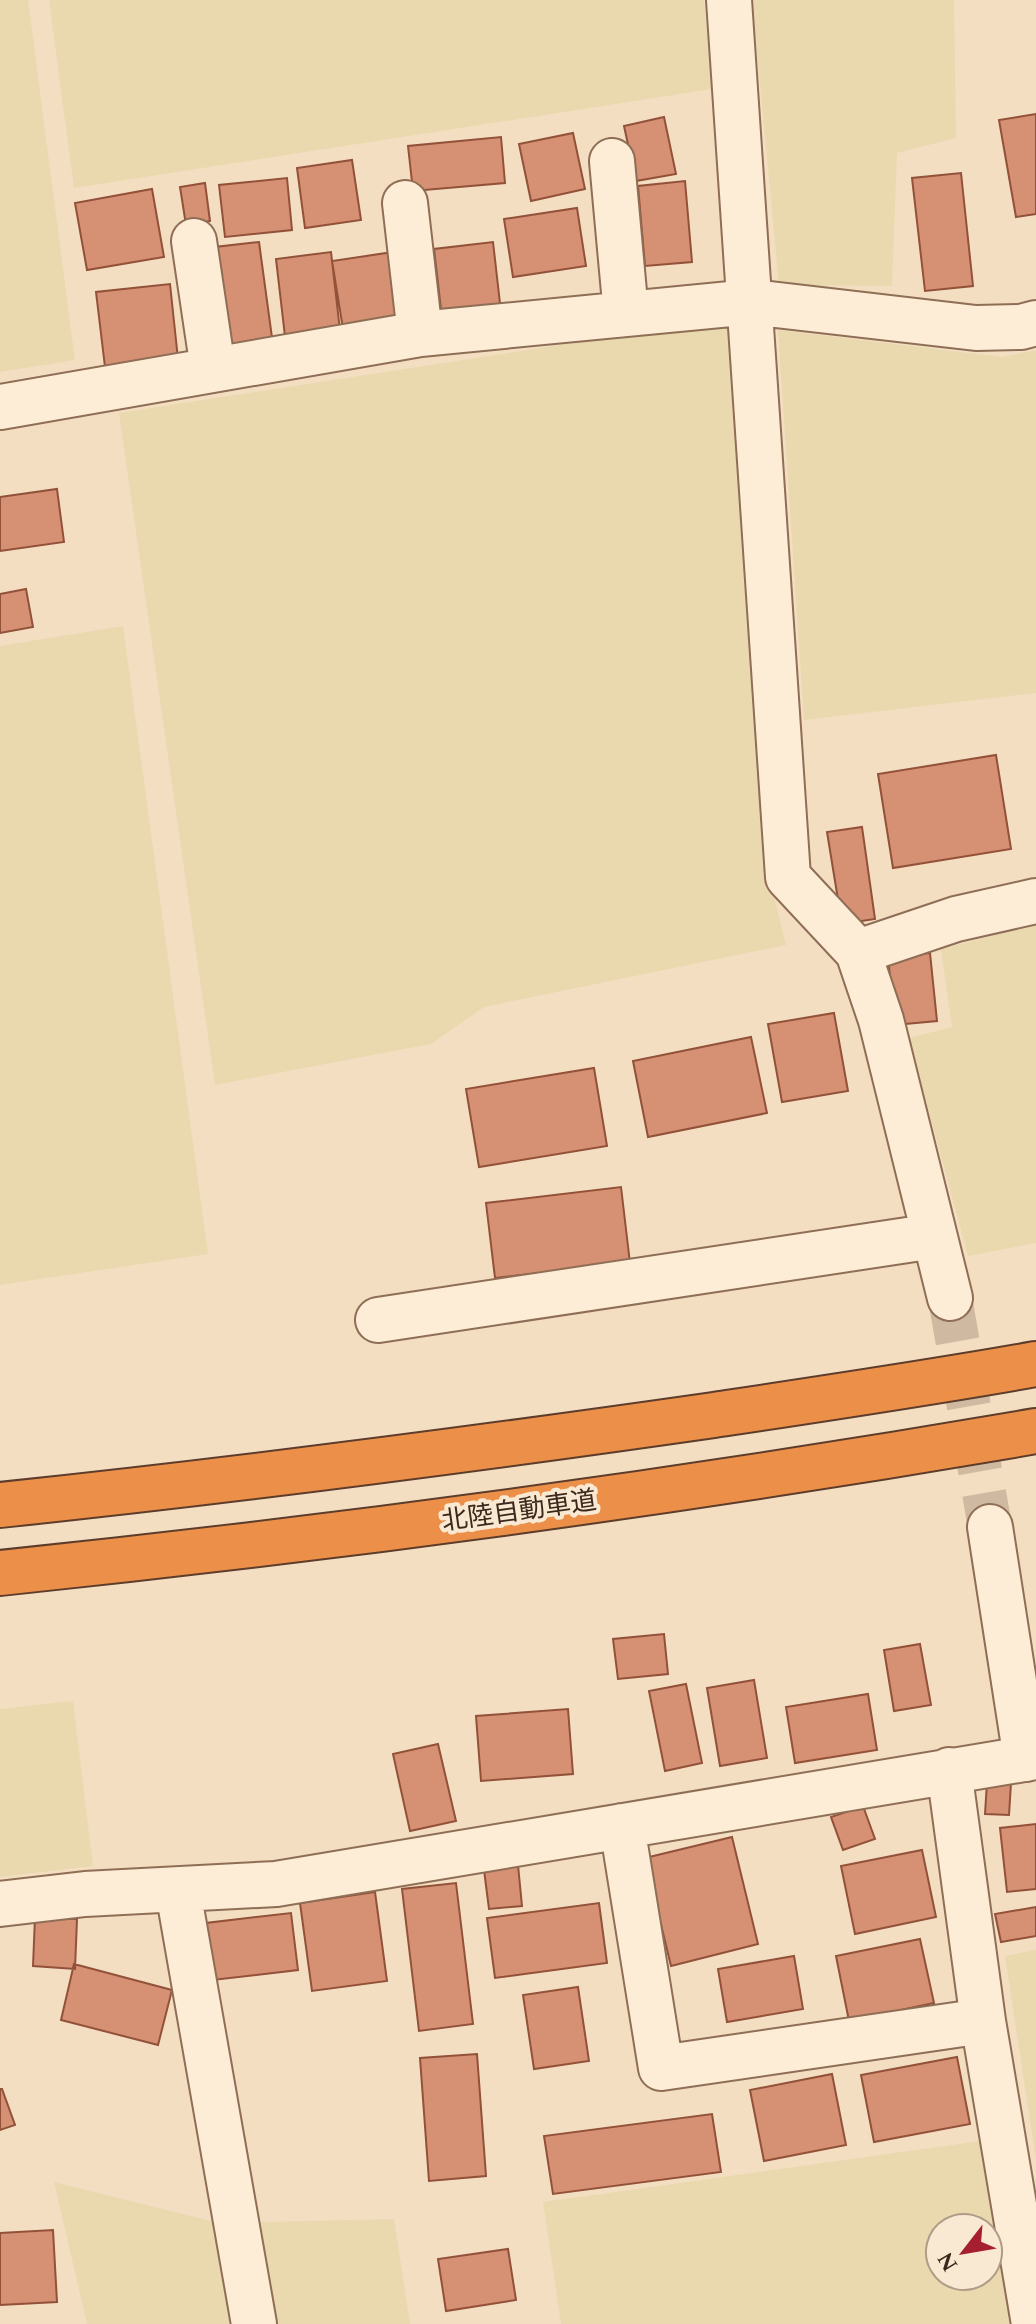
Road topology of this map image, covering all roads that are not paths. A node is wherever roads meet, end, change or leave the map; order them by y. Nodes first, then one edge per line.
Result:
1 (729, 0) edge
2 (612, 161) dead end
3 (405, 203) dead end
4 (194, 241) dead end
5 (751, 302) junction
6 (626, 314) junction
7 (1036, 323) edge
8 (420, 334) junction
9 (213, 369) junction
10 (0, 407) edge
11 (1036, 901) edge
12 (858, 952) junction
13 (934, 1236) junction
14 (950, 1298) tunnel mouth
15 (378, 1320) dead end
16 (1036, 1364) edge
17 (1036, 1431) edge
18 (0, 1505) edge
19 (990, 1527) tunnel mouth
20 (0, 1573) edge
21 (1031, 1758) edge
22 (949, 1770) junction
23 (622, 1826) junction
24 (178, 1891) junction
25 (0, 1904) edge
26 (983, 2021) junction
27 (254, 2324) edge
28 (1034, 2324) edge

1 - 5 street
2 - 6 street
3 - 8 street
4 - 9 street
5 - 6 street
5 - 7 street
5 - 12 street
6 - 8 street
8 - 9 street
9 - 10 street
11 - 12 street
12 - 13 street
13 - 14 street
13 - 15 street
16 - 18 highway
17 - 20 highway, 北陸自動車道
19 - 21 street
21 - 22 street
22 - 23 street
22 - 26 street
23 - 24 street
23 - 26 street
24 - 25 street
24 - 27 street
26 - 28 street

